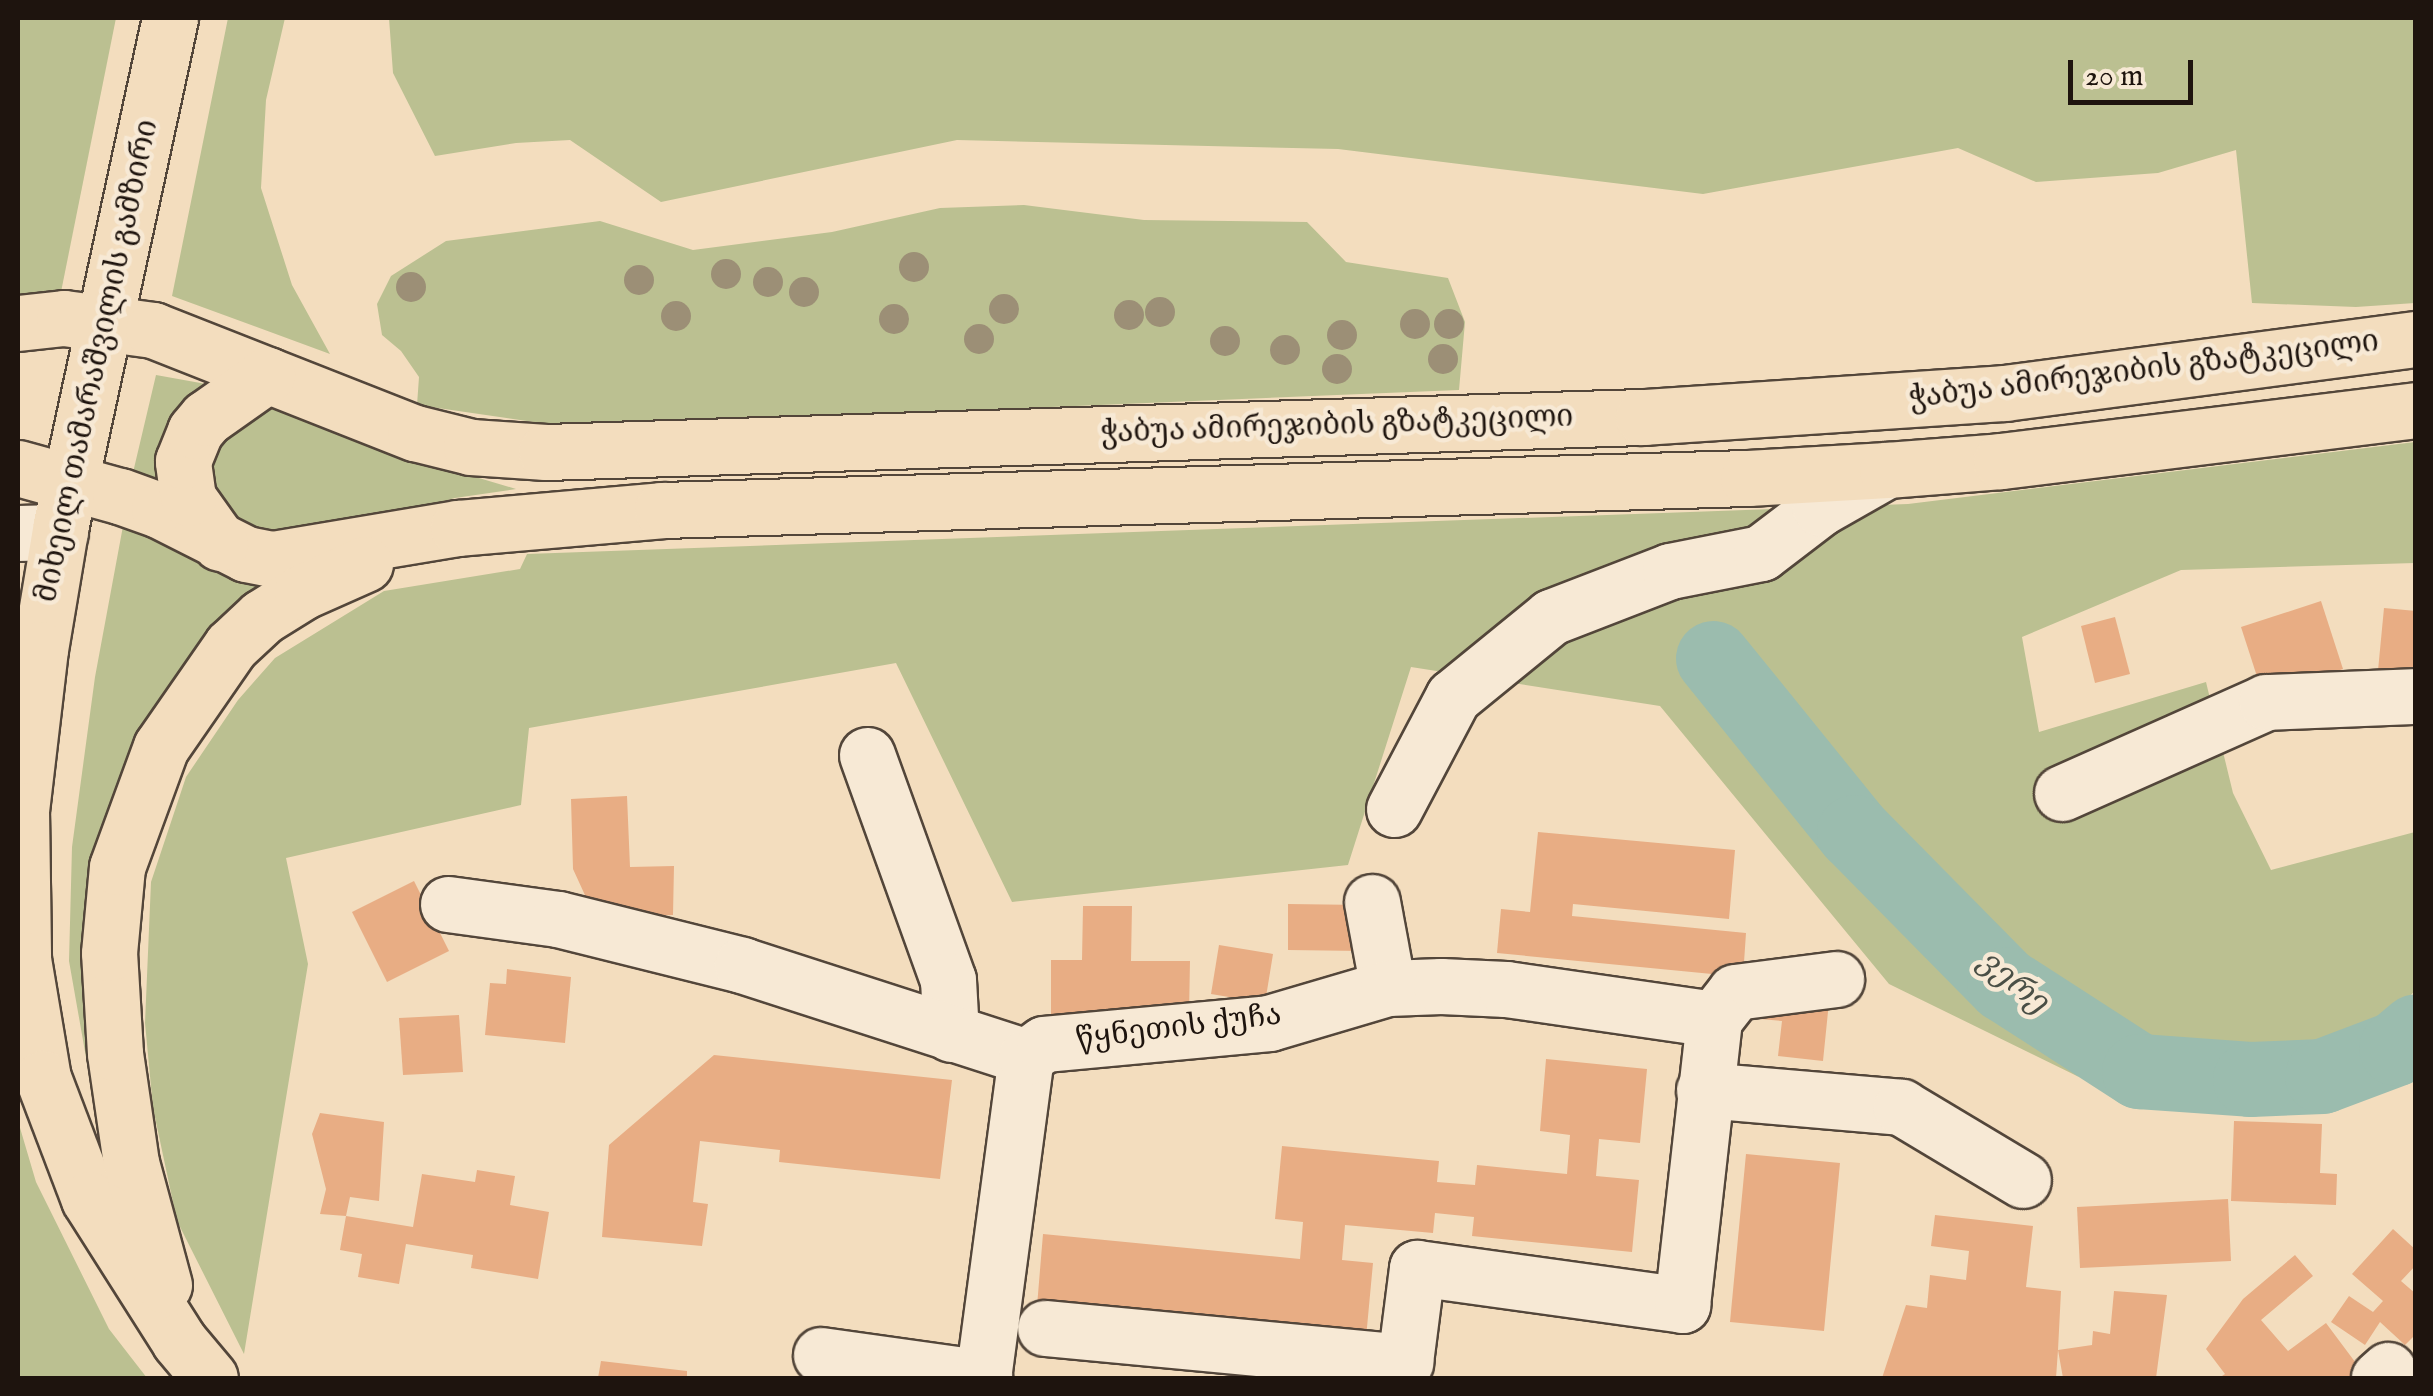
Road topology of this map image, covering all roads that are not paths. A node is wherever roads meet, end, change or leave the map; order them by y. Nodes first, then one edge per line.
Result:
1 (170, 18) edge
2 (105, 320) junction
3 (18, 323) edge
4 (2416, 340) edge
5 (267, 375) junction
6 (2416, 410) edge
7 (18, 468) edge
8 (1887, 470) junction
9 (51, 527) edge
10 (458, 528) junction
11 (221, 544) junction
12 (18, 604) edge
13 (2416, 696) edge
14 (867, 755) dead end
15 (2062, 793) dead end
16 (19, 807) edge
17 (1394, 809) dead end
18 (1372, 902) dead end
19 (448, 904) dead end
20 (1836, 978) dead end
21 (1388, 988) junction
22 (1714, 1019) junction
23 (952, 1034) junction
24 (1026, 1057) junction
25 (1704, 1090) junction
26 (2022, 1180) dead end
27 (1045, 1328) dead end
28 (821, 1355) dead end
29 (194, 1360) edge
30 (983, 1378) edge

1 - 2 main road, მიხეილ თამარაშვილის გამზირი
2 - 3 main road, ჭაბუა ამირეჯიბის გზატკეცილი
2 - 5 main road, ჭაბუა ამირეჯიბის გზატკეცილი
2 - 9 main road, მიხეილ თამარაშვილის გამზირი
4 - 5 main road, ჭაბუა ამირეჯიბის გზატკეცილი
5 - 11 main road
6 - 8 main road, ჭაბუა ამირეჯიბის გზატკეცილი
7 - 9 main road
8 - 10 main road, ჭაბუა ამირეჯიბის გზატკეცილი
8 - 17 street
9 - 11 main road
9 - 12 main road
9 - 16 main road, მიხეილ თამარაშვილის გამზირი
10 - 11 main road
10 - 29 main road
13 - 15 street
14 - 23 street
16 - 29 main road, მიხეილ თამარაშვილის გამზირი
18 - 21 street
19 - 23 street
20 - 22 street
21 - 22 street, წყნეთის ქუჩა
21 - 24 street, წყნეთის ქუჩა
22 - 25 street
23 - 24 street
24 - 30 street
25 - 26 street
25 - 27 street
28 - 30 street

